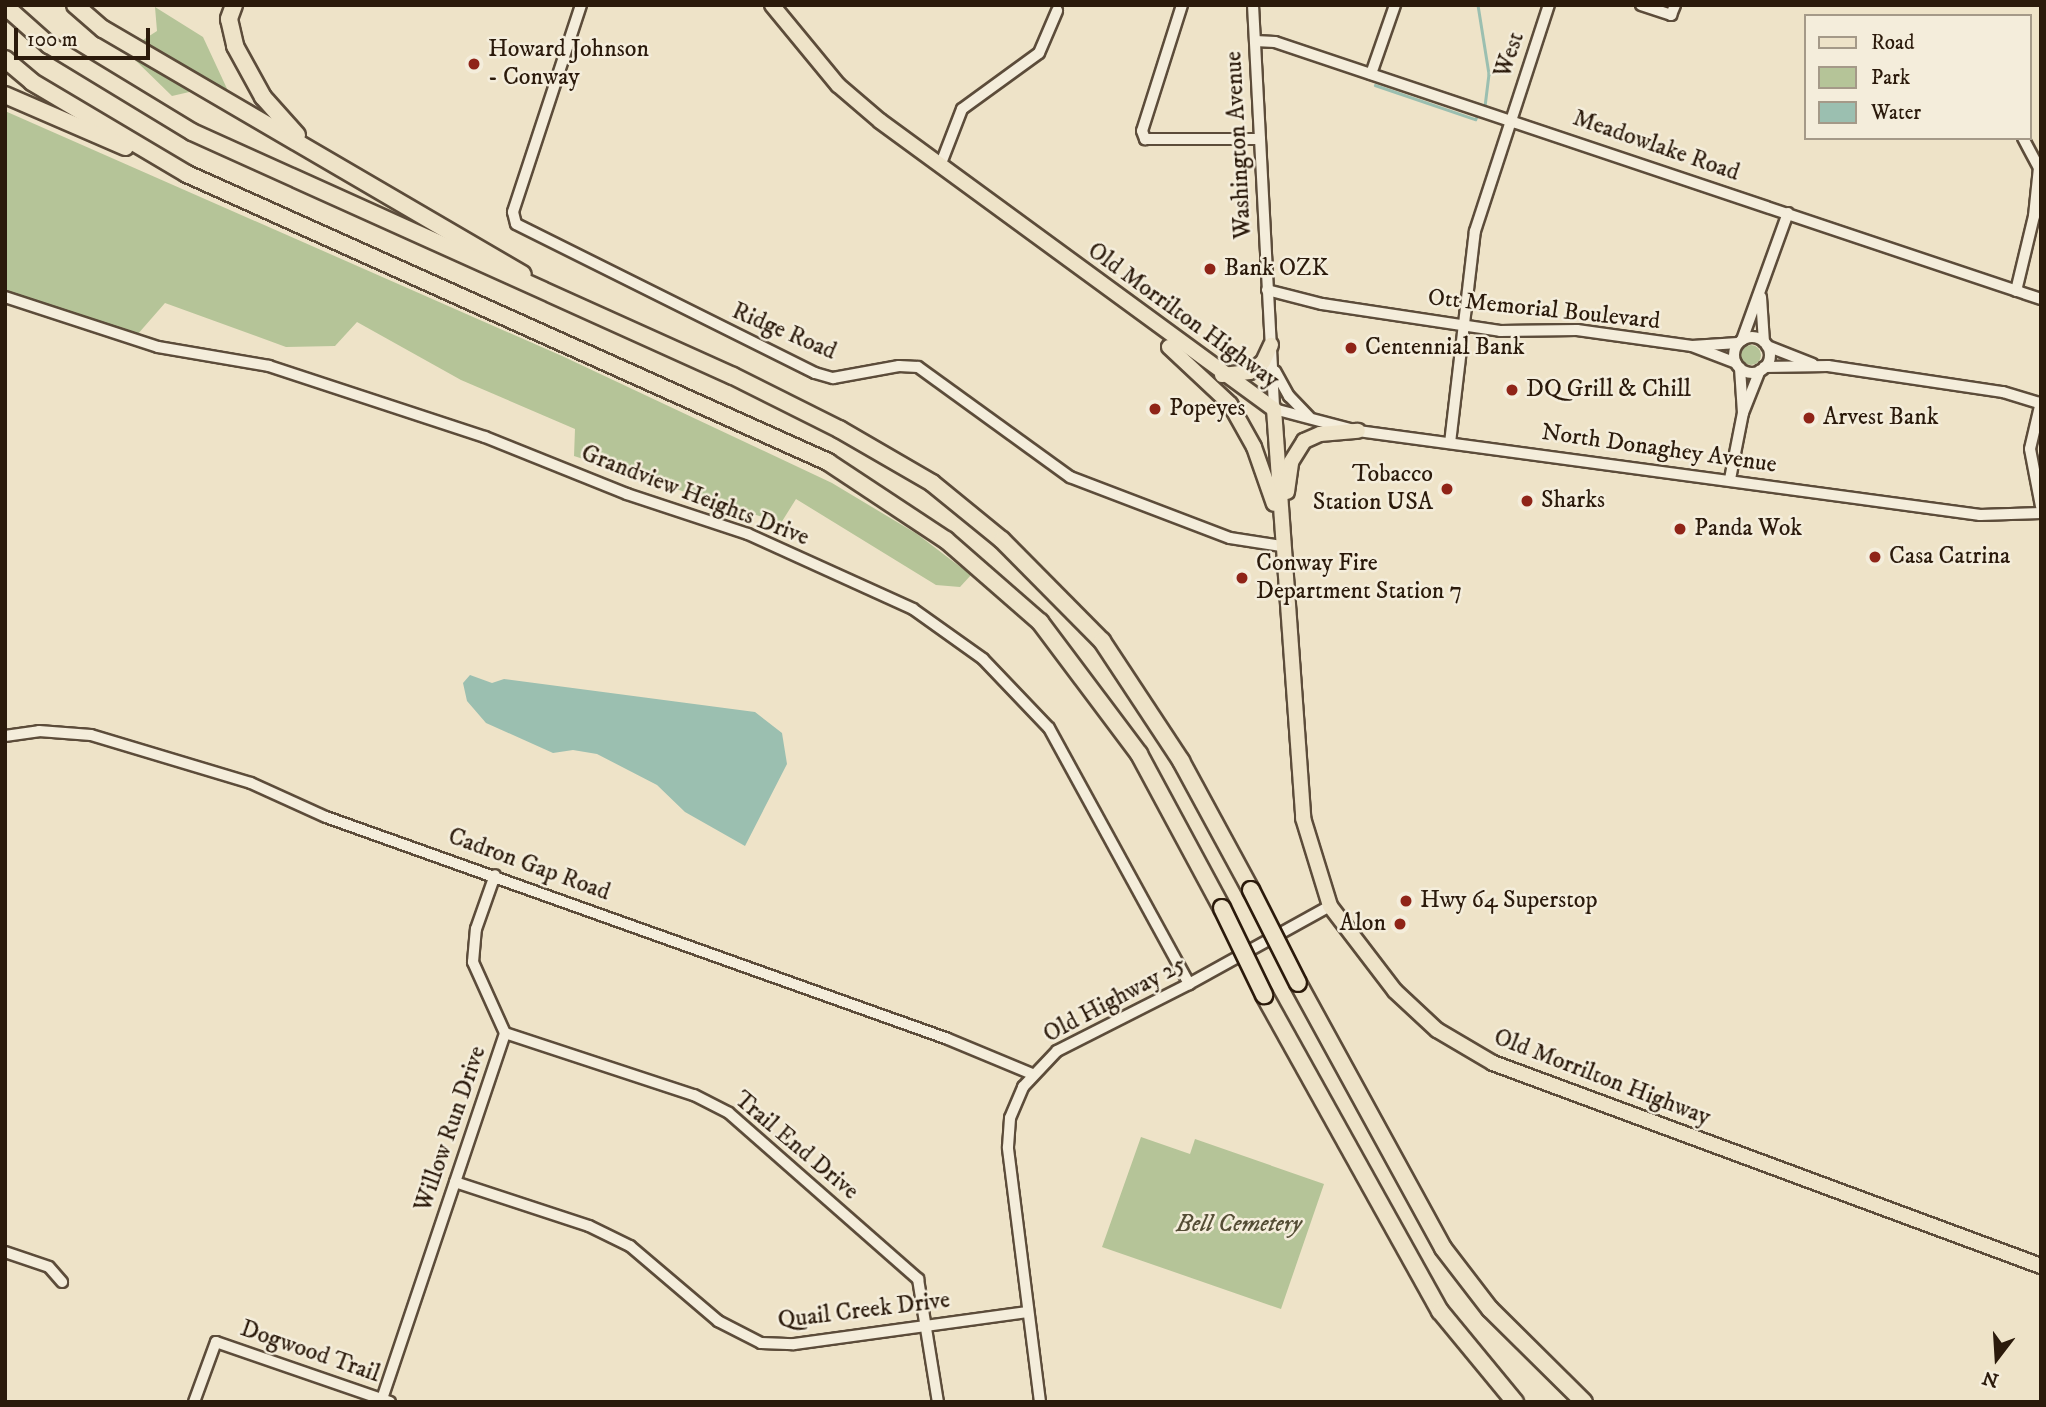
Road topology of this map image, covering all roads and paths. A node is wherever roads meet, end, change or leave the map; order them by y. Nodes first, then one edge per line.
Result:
1 (75, 5) edge
2 (234, 5) edge
3 (581, 5) edge
4 (772, 5) edge
5 (1182, 5) edge
6 (1253, 5) edge
7 (1395, 5) edge
8 (1549, 5) edge
9 (1641, 5) edge
10 (5, 6) edge
11 (1673, 10) edge
12 (1057, 11) dead end
13 (1255, 41) junction
14 (5, 58) edge
15 (1371, 74) junction
16 (5, 95) edge
17 (1510, 119) junction
18 (1260, 139) junction
19 (2024, 140) edge
20 (311, 149) junction
21 (940, 166) junction
22 (187, 174) junction
23 (1788, 213) junction
24 (1100, 285) junction
25 (1267, 288) junction
26 (2016, 291) junction
27 (1761, 294) junction
28 (5, 297) edge
29 (2041, 299) edge
30 (1461, 325) junction
31 (623, 329) junction
32 (1740, 342) junction
33 (1765, 344) junction
34 (1271, 345) junction
35 (1692, 346) junction
36 (1273, 362) junction
37 (1813, 364) junction
38 (1738, 365) junction
39 (1762, 369) junction
40 (1222, 375) junction
41 (2040, 402) edge
42 (1274, 409) junction
43 (1743, 413) junction
44 (1314, 420) junction
45 (1358, 431) junction
46 (1450, 443) junction
47 (1730, 479) junction
48 (2041, 506) edge
49 (2041, 513) edge
50 (1281, 546) junction
51 (5, 736) edge
52 (495, 875) junction
53 (1330, 906) junction
54 (1189, 984) junction
55 (505, 1033) junction
56 (1032, 1074) junction
57 (455, 1182) junction
58 (5, 1252) edge
59 (2041, 1266) edge
60 (62, 1282) dead end
61 (1028, 1312) junction
62 (929, 1325) junction
63 (386, 1400) edge
64 (194, 1402) edge
65 (938, 1402) edge
66 (1040, 1402) edge
67 (1515, 1402) edge
68 (1584, 1402) edge

1 - 20 highway
2 - 20 highway
3 - 50 street, Ridge Road
4 - 21 main road, Old Morrilton Highway
5 - 18 street
6 - 13 street, Washington Avenue
7 - 15 street
8 - 17 street, West
9 - 11 street
10 - 31 highway
12 - 21 street
13 - 15 street, Meadowlake Road
13 - 18 street, Washington Avenue
14 - 22 highway
15 - 17 street, Meadowlake Road
16 - 22 highway
17 - 23 street, Meadowlake Road
17 - 30 street, West
18 - 25 street, Washington Avenue
19 - 26 street
20 - 31 highway
21 - 24 main road, Old Morrilton Highway
22 - 67 highway, bridge
23 - 26 street, Meadowlake Road
23 - 27 street
24 - 40 main road, Old Morrilton Highway
24 - 50 main road
25 - 30 street, Ott Memorial Boulevard
25 - 34 street, Washington Avenue
26 - 29 street, Meadowlake Road
27 - 32 street
27 - 33 street
28 - 54 street, Grandview Heights Drive
30 - 35 street, Ott Memorial Boulevard
30 - 46 street, West
31 - 68 highway, bridge
32 - 33 street
32 - 35 street, Ott Memorial Boulevard
32 - 38 street
33 - 37 street
33 - 39 street
34 - 36 street, Washington Avenue
34 - 40 main road
35 - 38 street, Ott Memorial Boulevard
36 - 42 street, Washington Avenue
36 - 44 street
37 - 39 street
37 - 41 street
38 - 39 street
38 - 43 street
39 - 43 street
40 - 42 main road, Old Morrilton Highway
41 - 48 street
42 - 44 street, North Donaghey Avenue
42 - 50 main road, Old Morrilton Highway
43 - 47 street
44 - 45 street, North Donaghey Avenue
45 - 46 street, North Donaghey Avenue
45 - 50 main road
46 - 47 street, North Donaghey Avenue
47 - 49 street, North Donaghey Avenue
50 - 53 main road, Old Morrilton Highway
51 - 52 street, Cadron Gap Road
52 - 55 street, Willow Run Drive
52 - 56 street, Cadron Gap Road
53 - 54 street, Old Highway 25
53 - 59 main road, Old Morrilton Highway
54 - 56 street, Old Highway 25
55 - 57 street, Willow Run Drive
55 - 62 street, Trail End Drive
56 - 61 street, Old Highway 25
57 - 62 street, Quail Creek Drive
57 - 63 street, Willow Run Drive
58 - 60 street
61 - 62 street, Quail Creek Drive
61 - 66 street, Old Highway 25
62 - 65 street
63 - 64 street, Dogwood Trail

